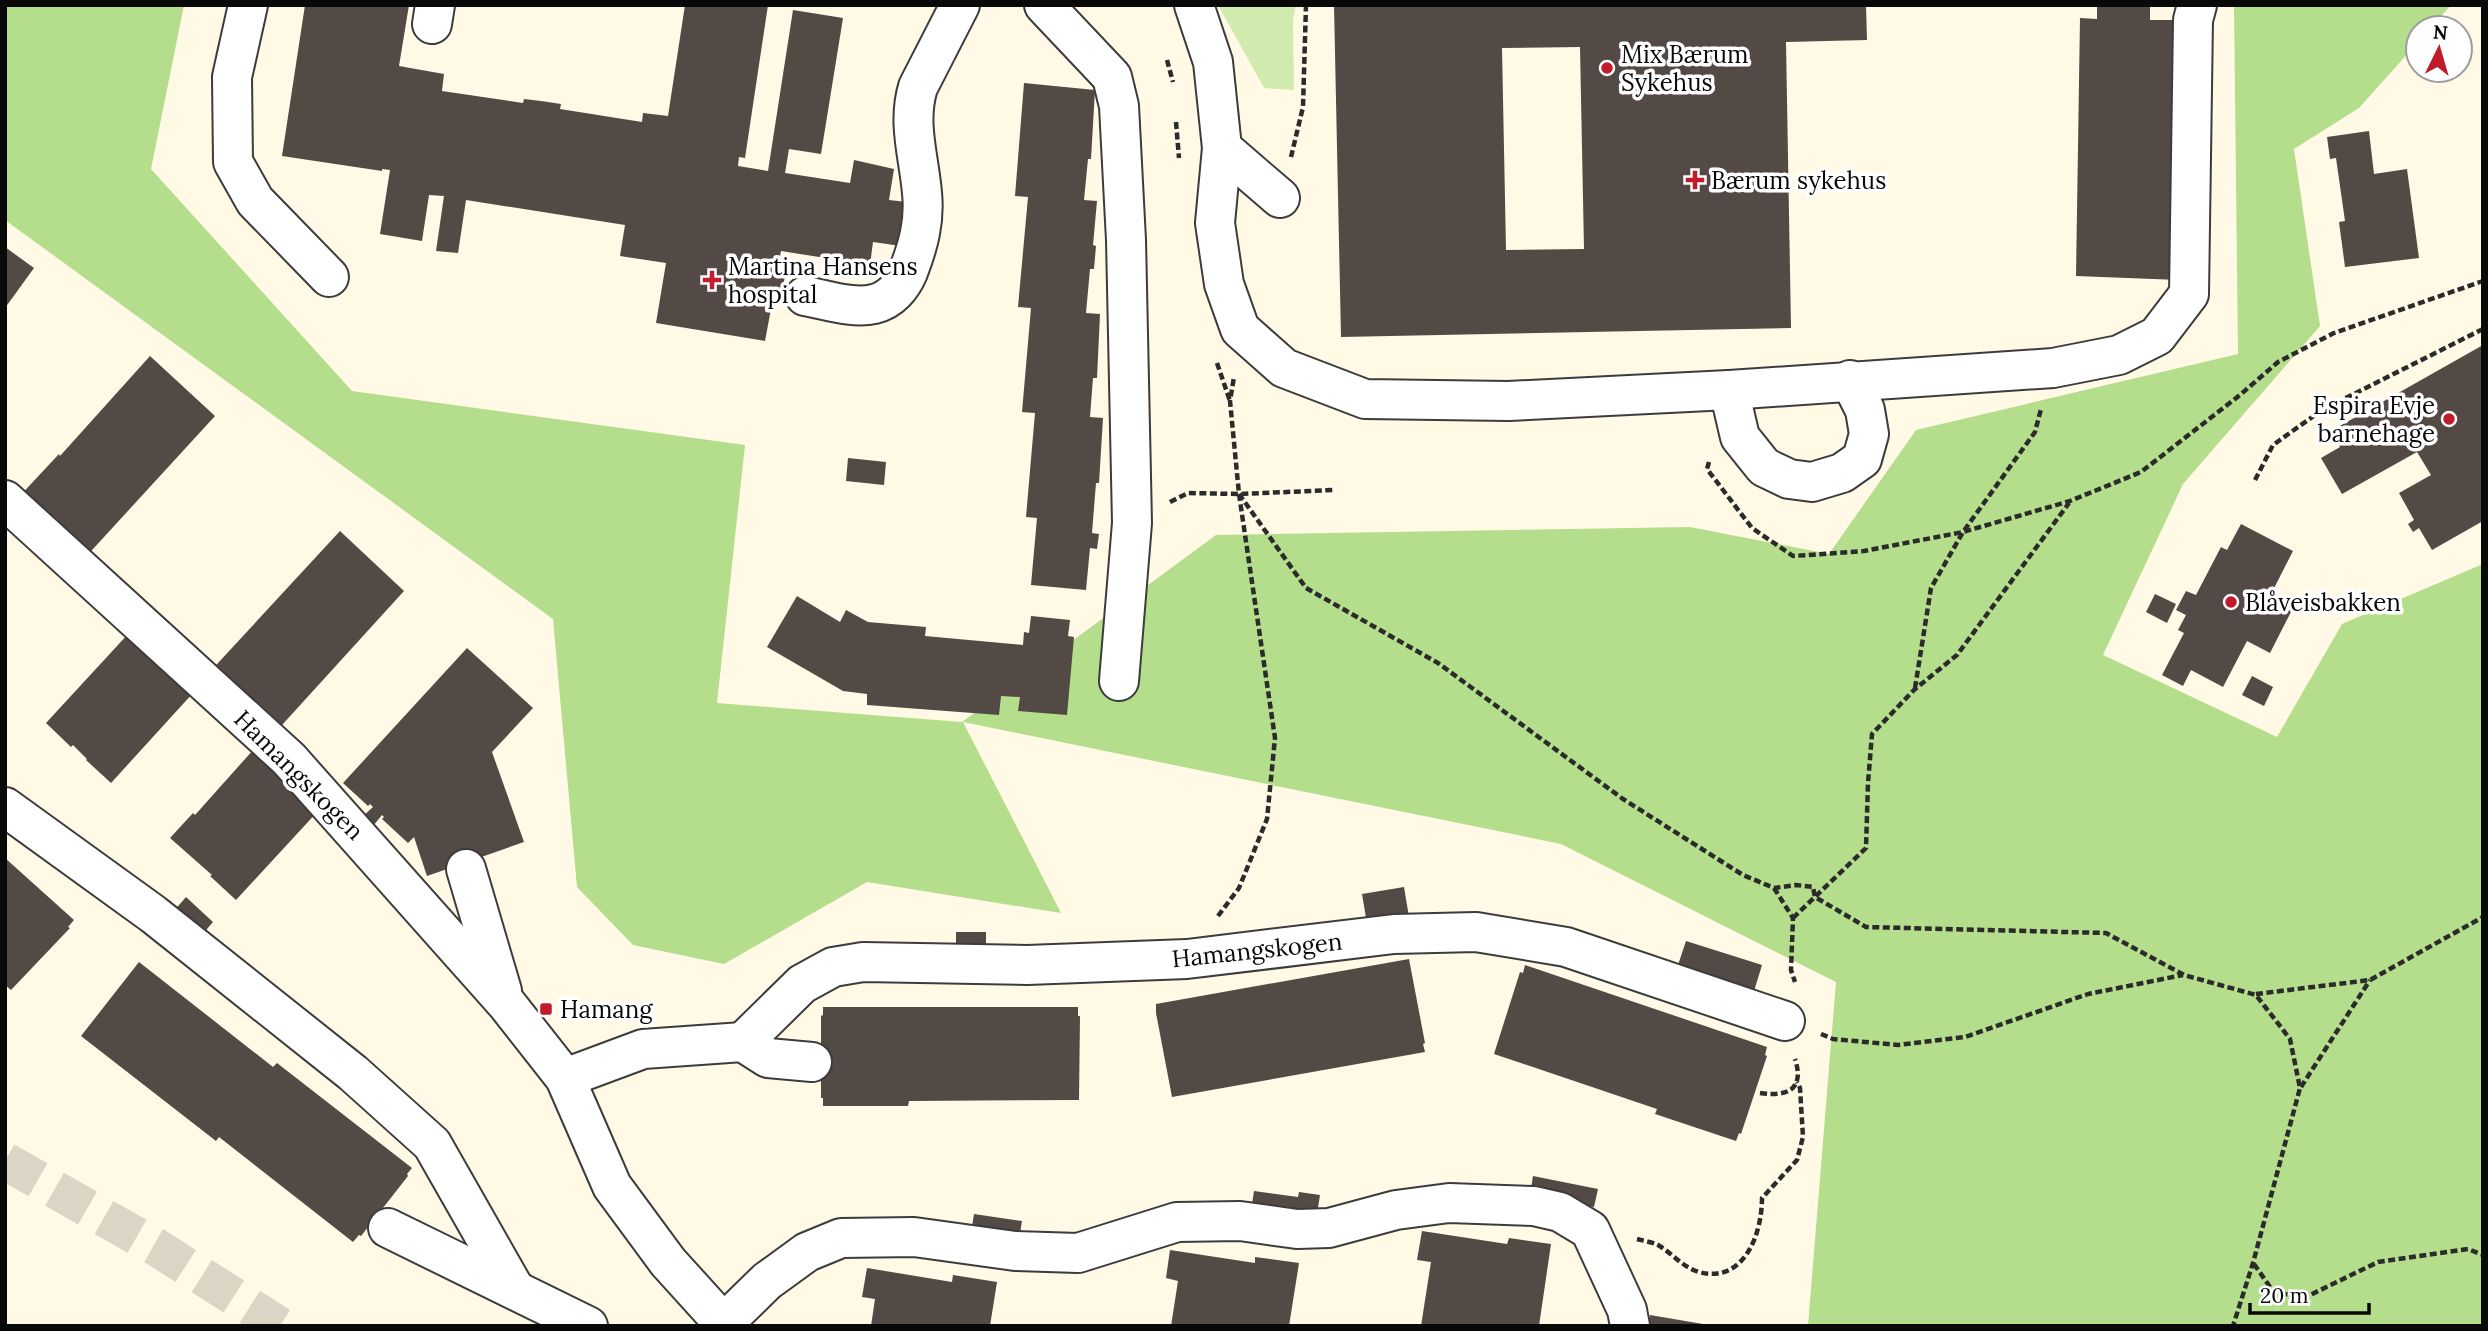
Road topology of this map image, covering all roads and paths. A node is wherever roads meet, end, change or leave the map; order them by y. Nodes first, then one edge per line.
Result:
1 (248, 5) edge
2 (960, 5) edge
3 (1044, 5) edge
4 (1194, 5) edge
5 (1306, 5) edge
6 (2197, 5) edge
7 (1222, 148) junction
8 (1280, 198) joint
9 (329, 277) dead end
10 (2483, 281) edge
11 (805, 296) dead end
12 (1240, 329) junction
13 (2483, 329) edge
14 (2053, 368) junction
15 (1850, 380) junction
16 (1729, 390) junction
17 (1710, 456) dead end
18 (2255, 481) dead end
19 (1334, 490) dead end
20 (1240, 494) junction
21 (5, 500) edge
22 (2070, 501) junction
23 (1132, 523) junction
24 (1963, 531) junction
25 (1119, 681) dead end
26 (1914, 690) junction
27 (5, 807) edge
28 (466, 869) dead end
29 (1239, 888) dead end
30 (1774, 888) junction
31 (1815, 897) junction
32 (2483, 917) edge
33 (1793, 918) junction
34 (2184, 975) junction
35 (2370, 980) junction
36 (1796, 982) dead end
37 (2256, 995) junction
38 (506, 1003) junction
39 (1802, 1022) junction
40 (1833, 1039) junction
41 (743, 1042) junction
42 (812, 1062) dead end
43 (565, 1078) junction
44 (1797, 1082) dead end
45 (2300, 1088) junction
46 (388, 1228) dead end
47 (1592, 1236) junction
48 (2483, 1255) edge
49 (2253, 1263) junction
50 (514, 1288) junction
51 (725, 1324) edge
52 (588, 1326) edge
53 (1630, 1326) edge
54 (2233, 1326) edge

1 - 9 street
2 - 11 street
3 - 23 street
4 - 7 street
5 - 8 path
6 - 14 street
7 - 8 street
7 - 12 street
10 - 22 path
12 - 16 street
12 - 20 path
13 - 18 path
14 - 15 street
14 - 24 path
15 - 16 street
15 - 16 street
17 - 24 path
19 - 20 path
20 - 23 path
20 - 29 path
20 - 30 path
21 - 38 street, Hamangskogen
22 - 24 path
22 - 26 path
23 - 25 street
24 - 26 path
26 - 31 path
27 - 50 street
28 - 38 street
30 - 31 path
30 - 33 path
31 - 33 path
31 - 34 path
32 - 35 path
33 - 36 path
34 - 37 path
34 - 40 path
35 - 37 path
35 - 45 path
37 - 45 path
38 - 43 street, Hamangskogen
39 - 40 path
39 - 40 path
39 - 41 street, Hamangskogen
41 - 42 street
41 - 43 street
43 - 51 street, Hamangskogen
44 - 47 path
45 - 49 path
46 - 50 street
47 - 51 street, Hamangskogen
47 - 53 street, Hamangskogen
48 - 49 path
49 - 54 path
50 - 52 street

